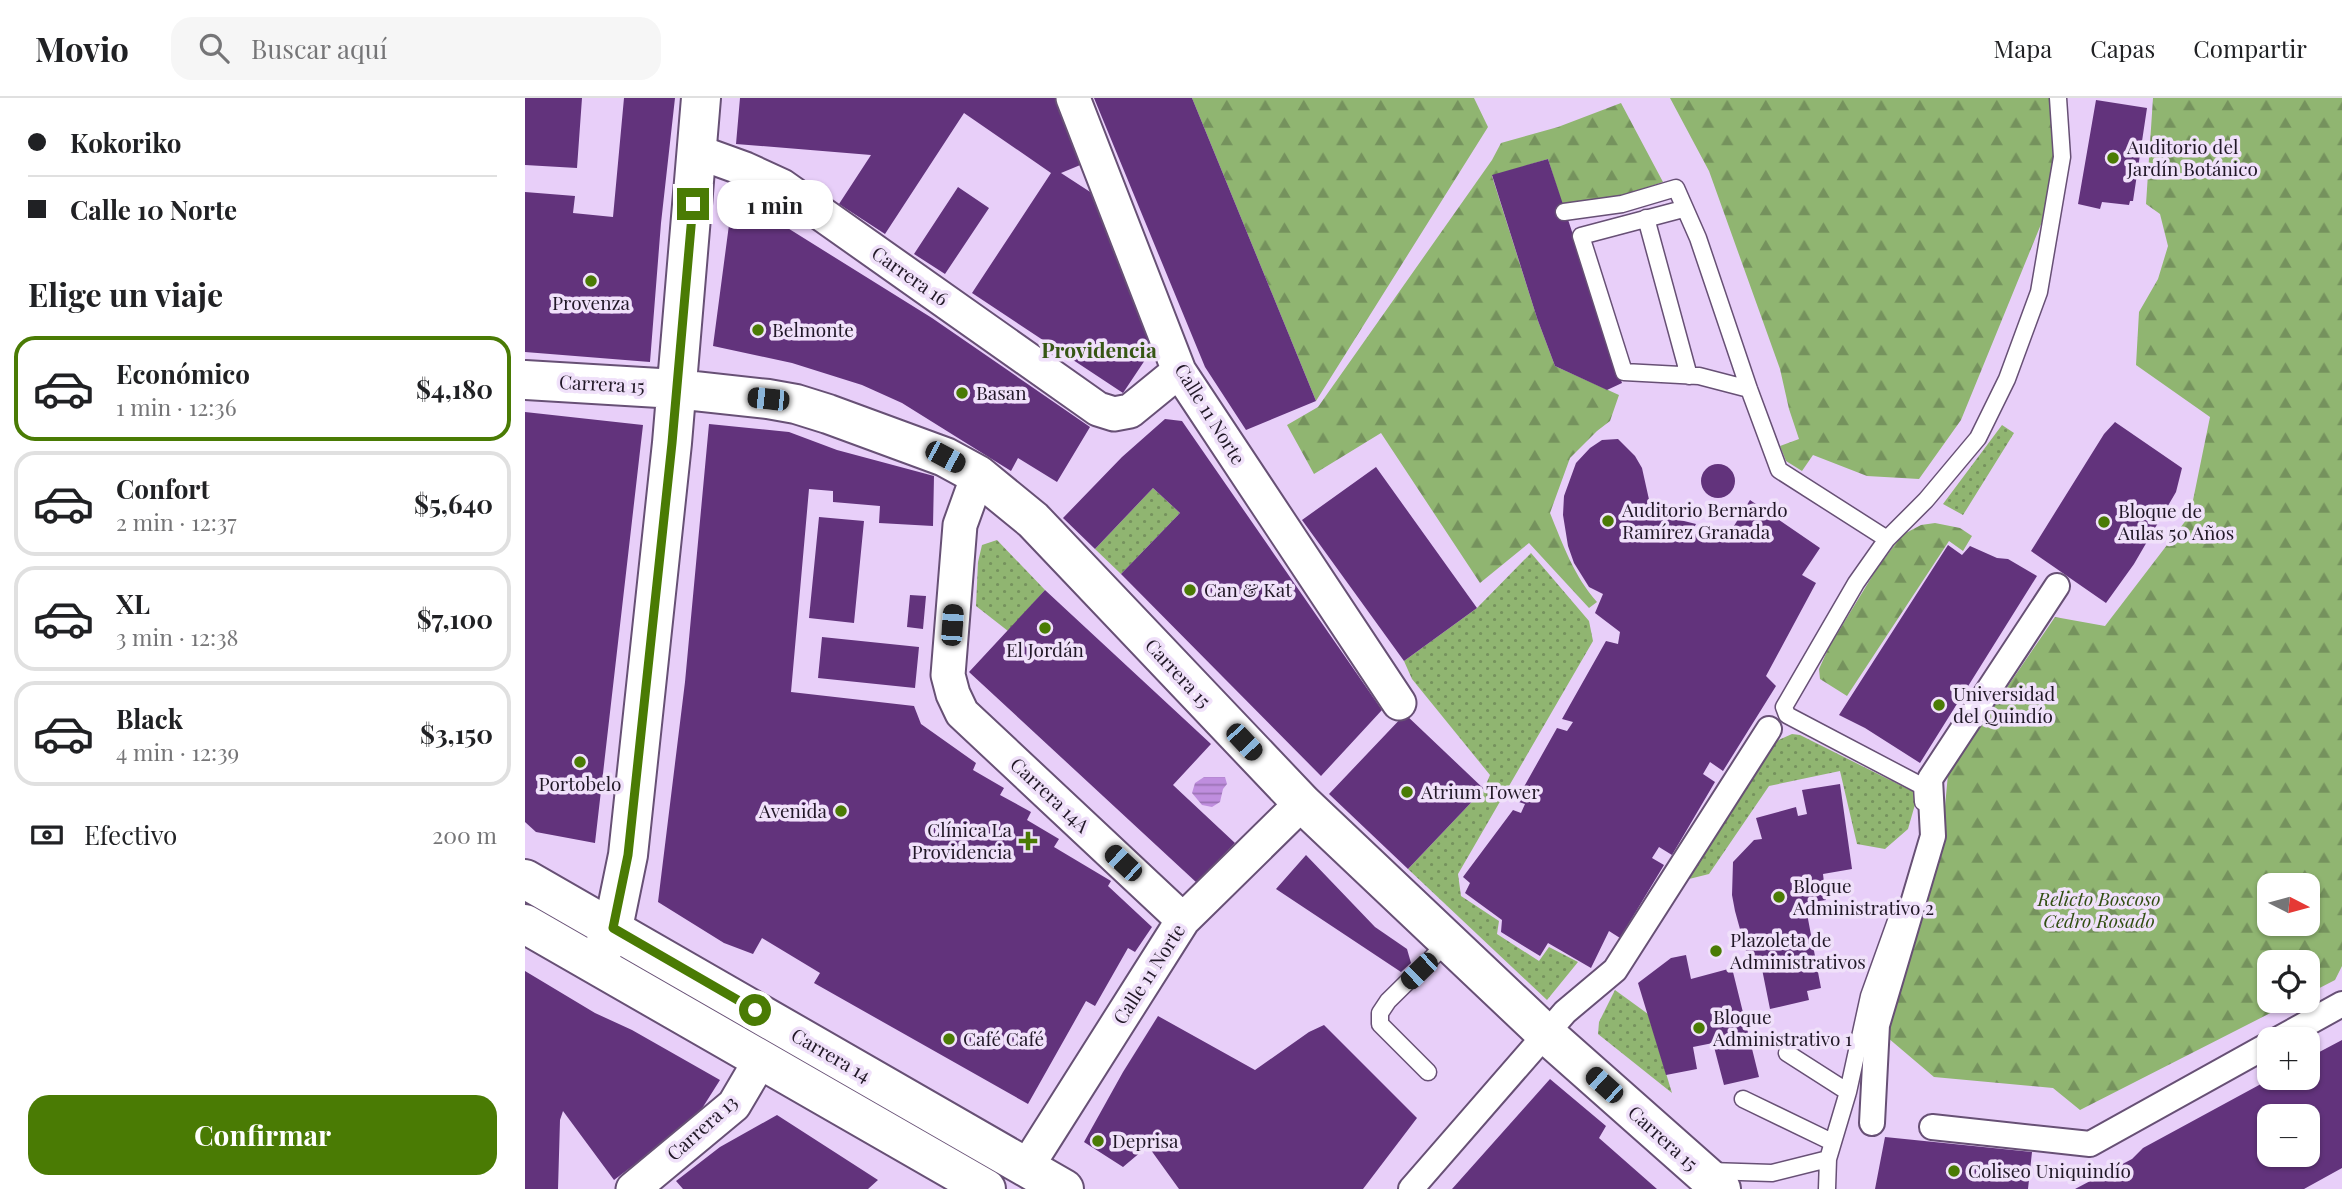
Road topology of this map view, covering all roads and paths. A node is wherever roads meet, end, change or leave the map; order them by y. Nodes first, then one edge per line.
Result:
1 (701, 98) edge
2 (1073, 98) edge
3 (2058, 98) edge
4 (698, 152) junction
5 (1683, 209) junction
6 (1564, 212) dead end
7 (1646, 218) junction
8 (1179, 371) junction
9 (1689, 376) junction
10 (525, 380) edge
11 (676, 389) junction
12 (1749, 389) junction
13 (978, 475) junction
14 (1887, 539) junction
15 (2057, 586) dead end
16 (1399, 703) dead end
17 (1769, 729) dead end
18 (1301, 803) junction
19 (525, 878) edge
20 (1183, 920) junction
21 (525, 924) edge
22 (613, 928) junction
23 (1449, 941) junction
24 (596, 964) junction
25 (2342, 1004) edge
26 (2300, 1027) edge
27 (1538, 1044) junction
28 (2257, 1051) edge
29 (1787, 1053) dead end
30 (761, 1059) junction
31 (1428, 1072) dead end
32 (1848, 1092) junction
33 (1743, 1099) dead end
34 (1872, 1123) dead end
35 (1932, 1128) dead end
36 (1832, 1142) junction
37 (1828, 1159) junction
38 (1026, 1168) junction
39 (1711, 1180) edge
40 (633, 1189) edge
41 (986, 1189) edge
42 (1064, 1189) edge
43 (1411, 1189) edge
44 (1827, 1189) edge

1 - 4 street
2 - 8 street, Calle 11 Norte
3 - 14 lane
4 - 8 street, Carrera 16
4 - 11 street
5 - 6 lane
5 - 7 lane
5 - 12 lane
7 - 9 lane
7 - 9 lane
8 - 16 street, Calle 11 Norte
9 - 12 lane
10 - 11 street, Carrera 15
11 - 13 street, Carrera 15
11 - 22 street
12 - 14 lane
13 - 18 street, Carrera 15
13 - 20 street, Carrera 14A
14 - 32 lane
15 - 34 street
17 - 27 street
18 - 20 street, Calle 11 Norte
18 - 23 street, Carrera 15
19 - 22 street, Carrera 14
20 - 38 street, Calle 11 Norte
21 - 24 street, Carrera 14
22 - 24 street
22 - 38 street, Carrera 14
23 - 27 street, Carrera 15
23 - 31 lane
24 - 30 street, Carrera 14
25 - 26 street
27 - 39 street, Carrera 15
27 - 43 street
28 - 35 street
29 - 32 lane
30 - 40 street, Carrera 13
30 - 41 street, Carrera 14
32 - 36 lane
33 - 36 lane
36 - 37 lane
37 - 39 lane
37 - 44 lane
38 - 42 street, Carrera 14

